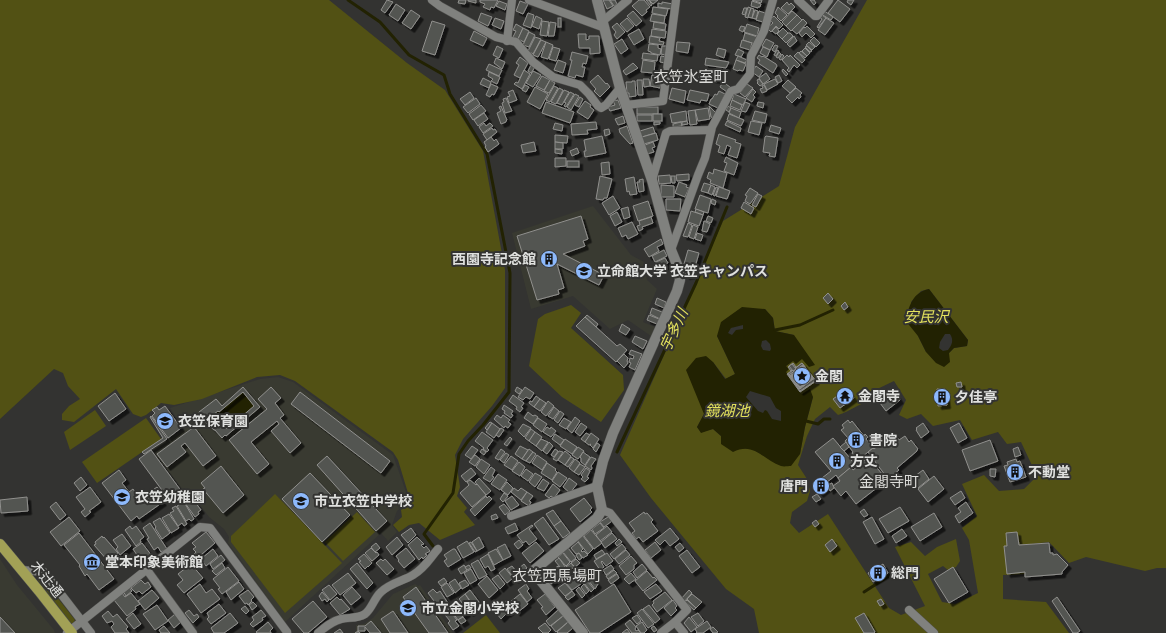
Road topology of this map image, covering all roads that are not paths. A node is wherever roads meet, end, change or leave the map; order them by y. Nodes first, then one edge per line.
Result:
1 (432, 0) edge
2 (512, 0) edge
3 (529, 0) edge
4 (597, 0) edge
5 (628, 0) edge
6 (676, 0) edge
7 (773, 0) edge
8 (798, 0) edge
9 (829, 0) edge
10 (604, 25) junction
11 (507, 41) junction
12 (620, 88) junction
13 (626, 105) junction
14 (712, 130) junction
15 (652, 180) junction
16 (671, 250) junction
17 (597, 486) junction
18 (602, 510) junction
19 (510, 516) dead end
20 (0, 544) edge
21 (438, 549) dead end
22 (22, 570) junction
23 (147, 570) junction
24 (910, 610) dead end
25 (83, 622) junction
26 (675, 622) junction
27 (70, 632) edge
28 (287, 632) edge
29 (91, 633) edge
30 (193, 633) edge
31 (318, 633) edge
32 (582, 633) edge
33 (661, 633) edge
34 (684, 633) edge
35 (934, 633) edge

1 - 11 street
2 - 11 street
3 - 10 street
4 - 10 street
5 - 10 street
6 - 13 street
7 - 14 street
8 - 9 street
10 - 12 street
11 - 12 street
12 - 13 street
13 - 15 street
14 - 15 street
14 - 16 street
15 - 16 street
16 - 17 street
17 - 18 street
17 - 19 street
18 - 26 street
18 - 32 street
20 - 22 main road, 木辻通
21 - 31 street
22 - 25 street
22 - 27 main road, 木辻通
23 - 25 street
23 - 28 street
23 - 30 street
24 - 35 street
25 - 27 street
25 - 29 street
26 - 33 street
26 - 34 street

